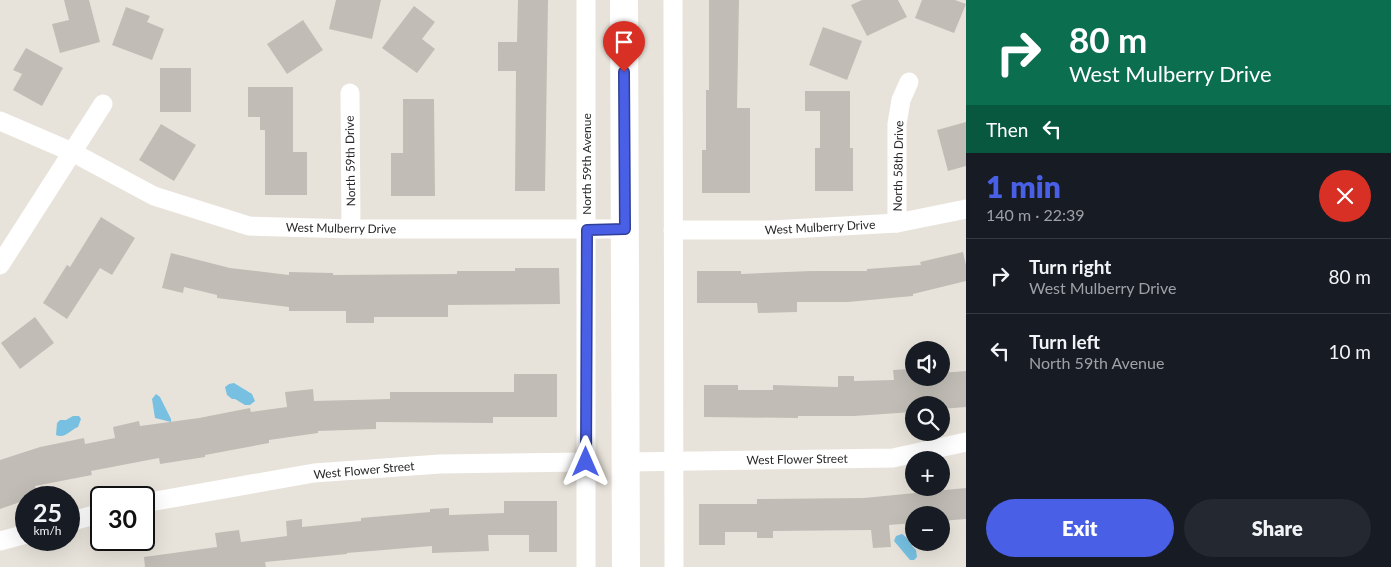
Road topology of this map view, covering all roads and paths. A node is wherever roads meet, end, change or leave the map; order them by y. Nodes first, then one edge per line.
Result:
1 (586, 0) edge
2 (624, 0) edge
3 (673, 0) edge
4 (910, 82) dead end
5 (350, 93) dead end
6 (103, 104) dead end
7 (0, 121) edge
8 (72, 152) junction
9 (966, 209) edge
10 (897, 223) junction
11 (351, 229) junction
12 (625, 229) junction
13 (587, 230) junction
14 (673, 230) junction
15 (0, 265) edge
16 (966, 442) edge
17 (586, 462) junction
18 (626, 462) junction
19 (674, 462) junction
20 (155, 501) edge
21 (15, 537) edge
22 (0, 542) edge
23 (586, 567) edge
24 (626, 567) edge
25 (674, 567) edge

1 - 13 street, North 59th Avenue
2 - 12 main road
3 - 14 street
4 - 10 street, North 58th Drive
5 - 11 street, North 59th Drive
6 - 8 street
7 - 8 street, West Mulberry Drive
8 - 11 street, West Mulberry Drive
8 - 15 street
9 - 10 street, West Mulberry Drive
10 - 14 street, West Mulberry Drive
11 - 13 street, West Mulberry Drive
12 - 13 street, West Mulberry Drive
12 - 18 main road
13 - 17 street, North 59th Avenue
14 - 19 street
16 - 19 street, West Flower Street
17 - 20 street, West Flower Street
17 - 23 street, North 59th Avenue
18 - 19 street, West Flower Street
18 - 24 main road
19 - 25 street
21 - 22 street

